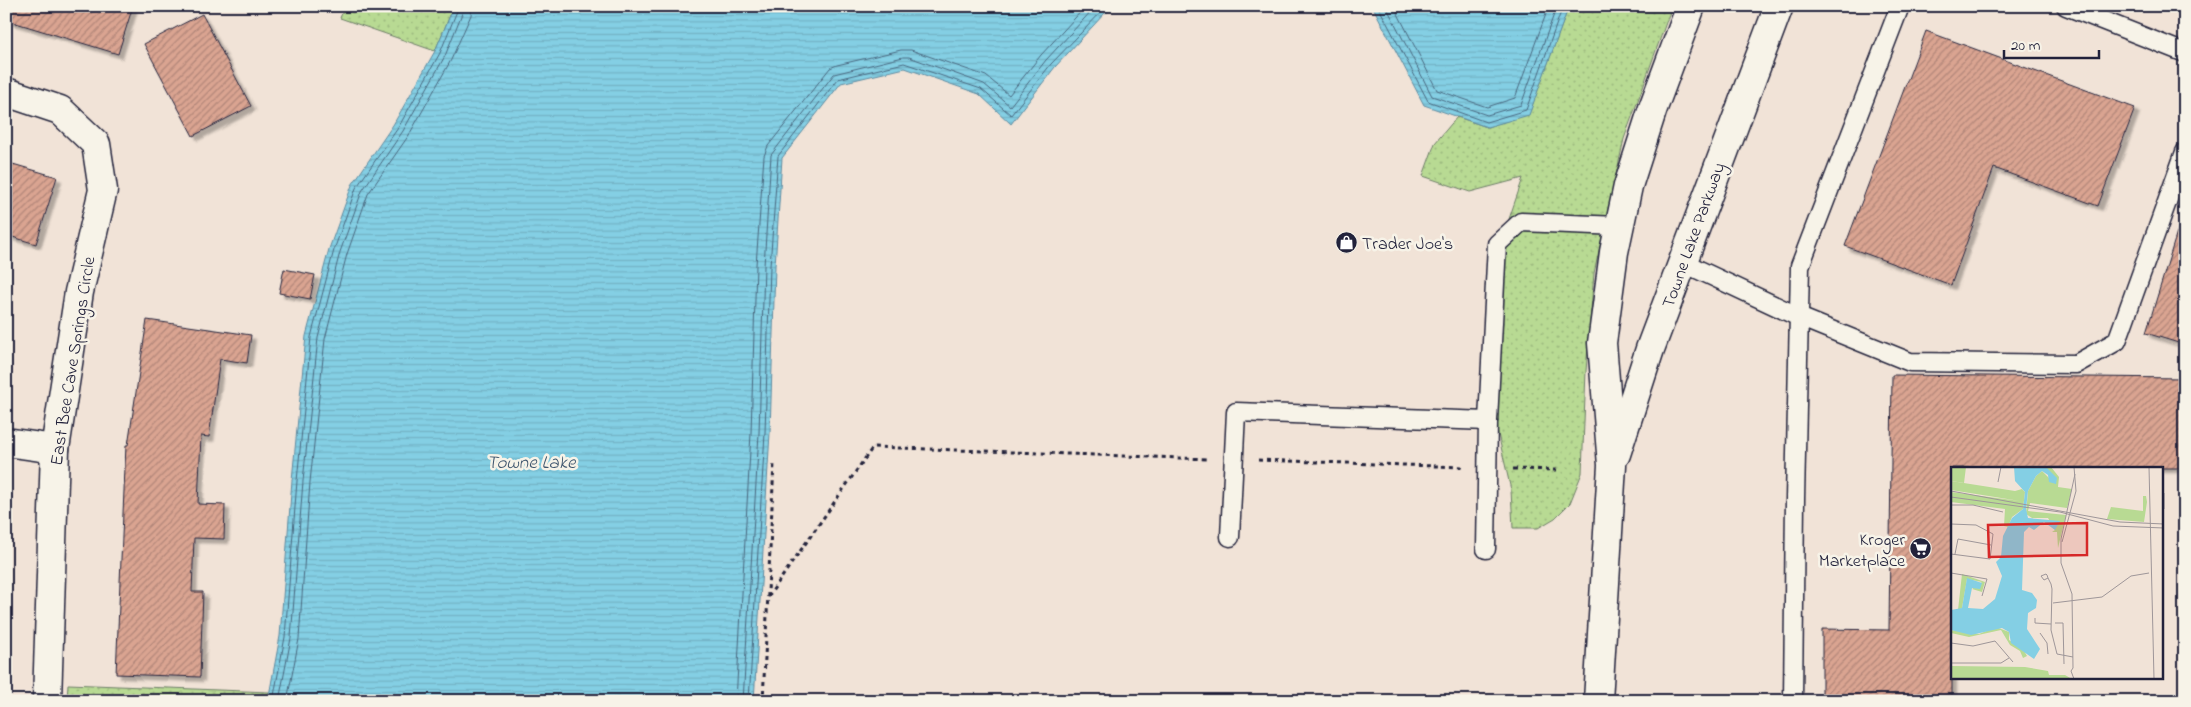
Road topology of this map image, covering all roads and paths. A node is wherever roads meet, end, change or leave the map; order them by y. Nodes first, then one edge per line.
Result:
1 (1691, 6) edge
2 (1779, 6) edge
3 (1900, 6) edge
4 (2066, 6) edge
5 (2185, 53) edge
6 (6, 92) edge
7 (2185, 152) edge
8 (1619, 226) junction
9 (1682, 262) junction
10 (1799, 317) junction
11 (1488, 421) junction
12 (6, 442) edge
13 (56, 449) junction
14 (1233, 459) junction
15 (774, 463) dead end
16 (1612, 465) junction
17 (1488, 468) junction
18 (1558, 470) dead end
19 (1230, 537) dead end
20 (1486, 549) dead end
21 (768, 597) junction
22 (47, 701) edge
23 (763, 701) edge
24 (1598, 701) edge
25 (1793, 701) edge

1 - 8 street, Towne Lake Parkway
2 - 9 street, Towne Lake Parkway
3 - 10 lane
4 - 5 lane
6 - 13 street, East Bee Cave Springs Circle
7 - 10 lane
8 - 11 lane
8 - 16 street, Towne Lake Parkway
9 - 10 lane
9 - 16 street, Towne Lake Parkway
10 - 25 lane
11 - 14 lane
11 - 17 lane
12 - 13 street
13 - 22 street, East Bee Cave Springs Circle
14 - 17 path
14 - 19 lane
14 - 21 path
15 - 21 path
16 - 24 street, Towne Lake Parkway
17 - 18 path
17 - 20 lane
21 - 23 path

